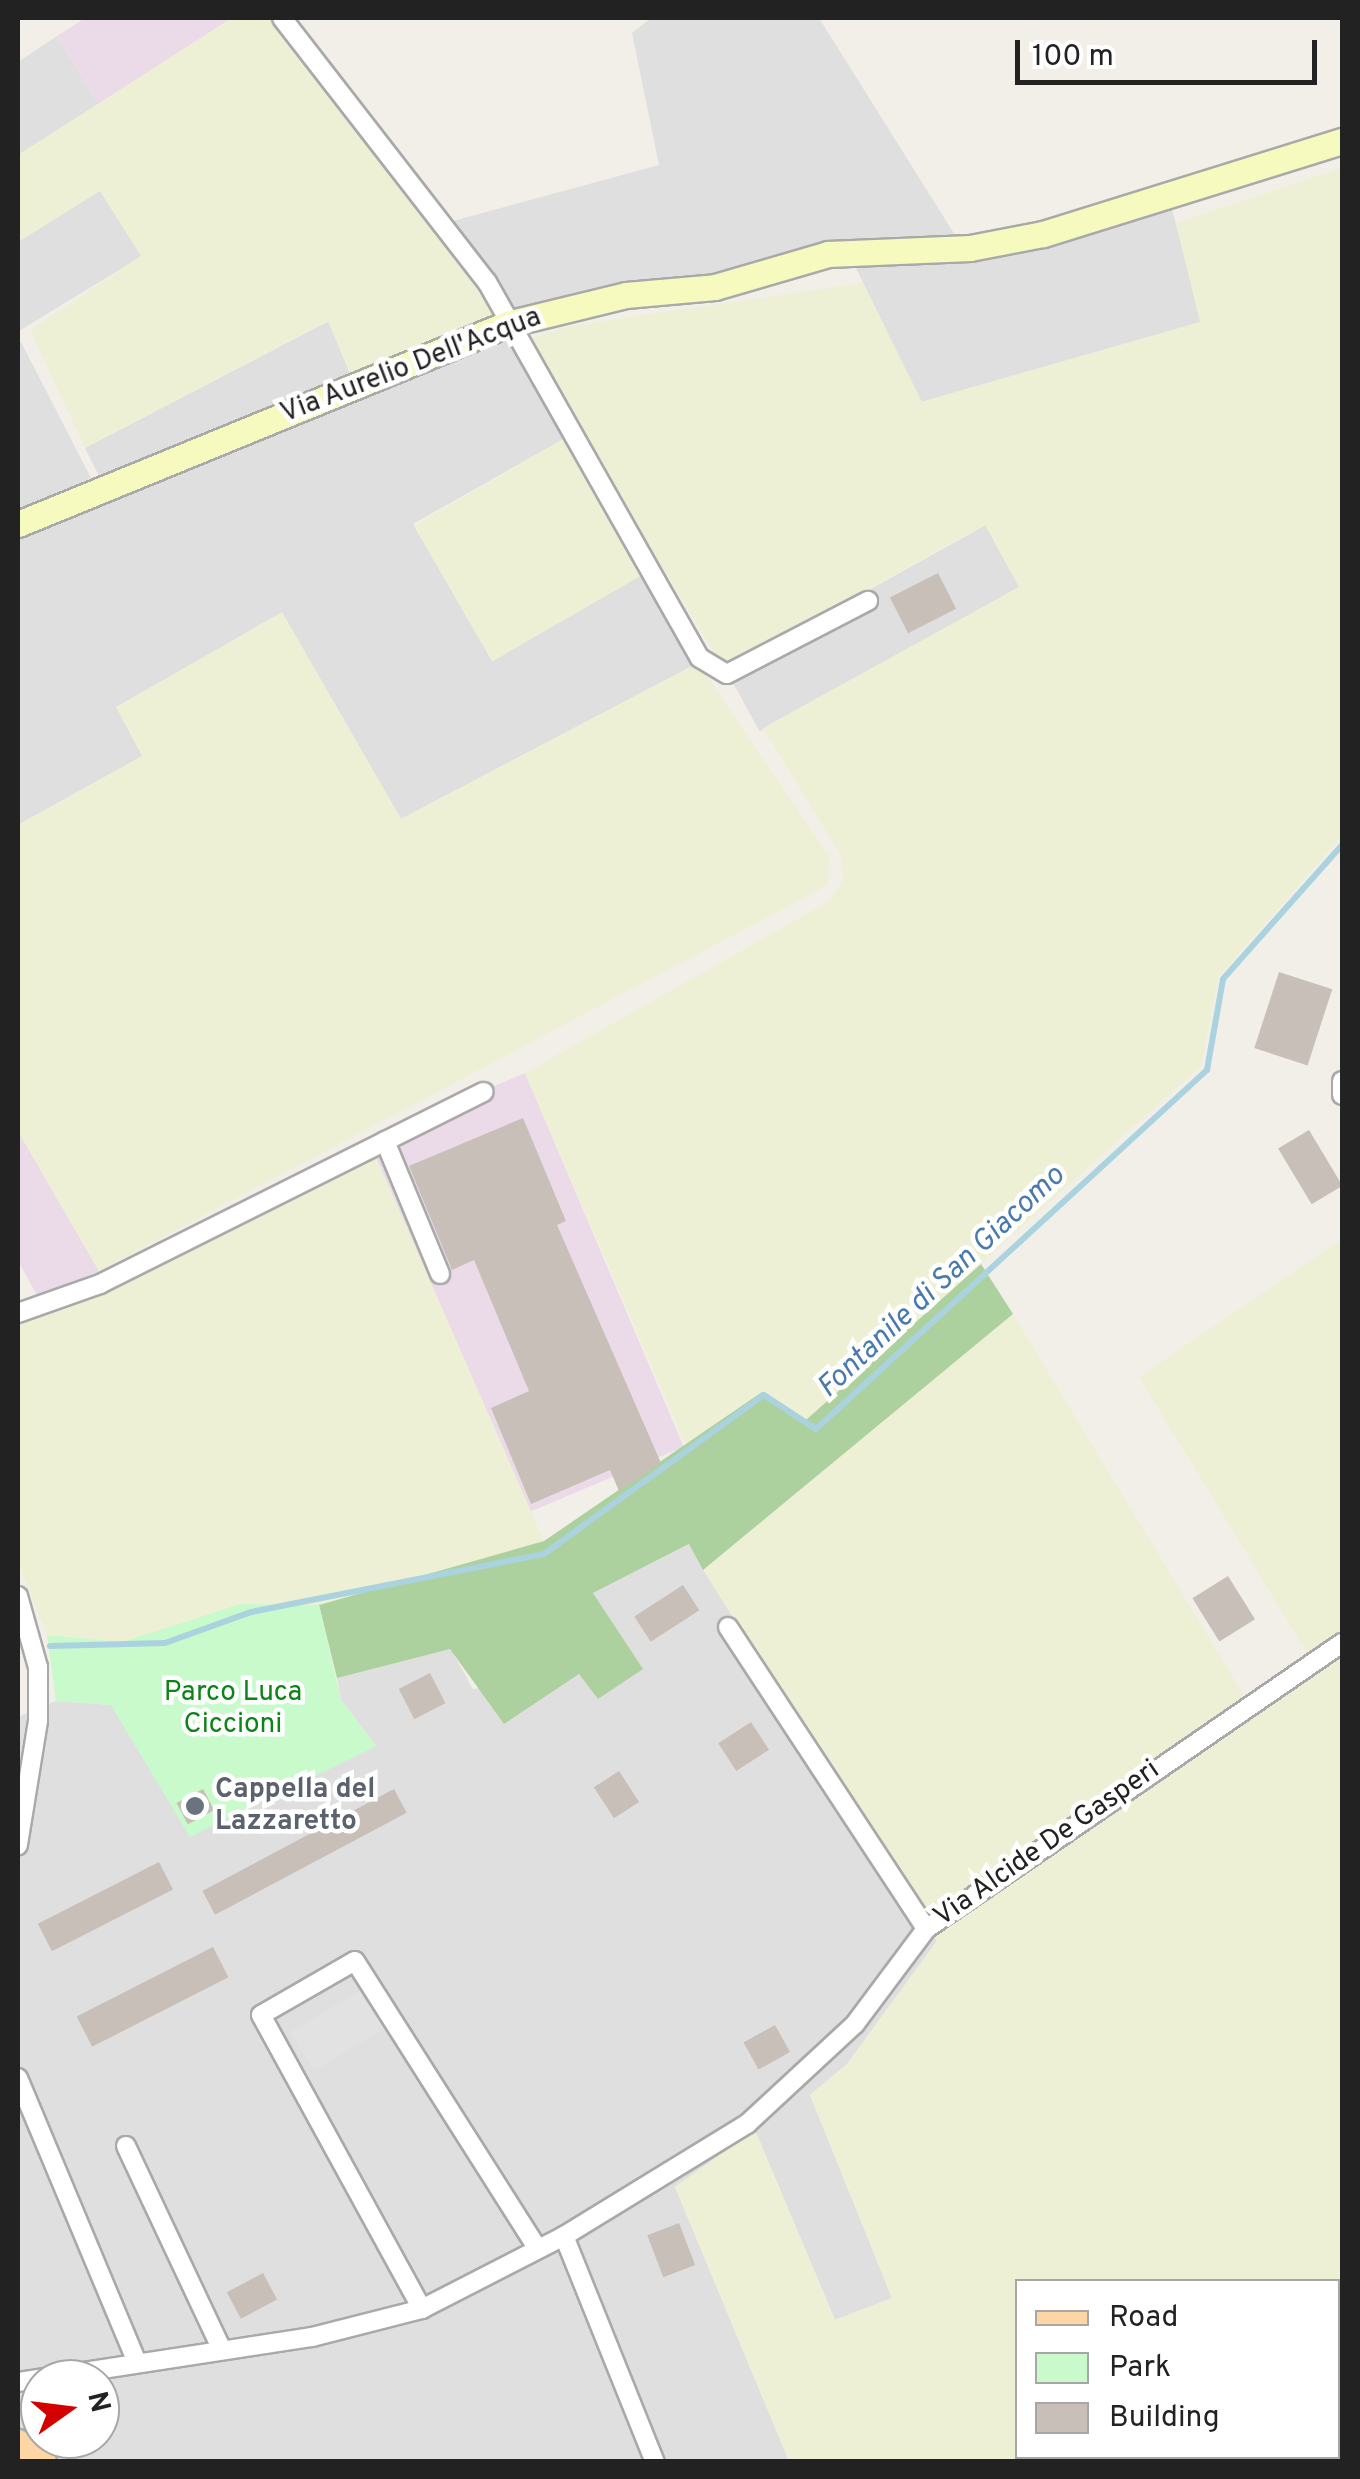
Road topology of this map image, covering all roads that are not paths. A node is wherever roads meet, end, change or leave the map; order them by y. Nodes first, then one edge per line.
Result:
1 (282, 18) edge
2 (1342, 141) edge
3 (507, 324) junction
4 (18, 524) edge
5 (868, 601) dead end
6 (1342, 1081) edge
7 (484, 1092) dead end
8 (1342, 1095) edge
9 (386, 1141) junction
10 (440, 1274) dead end
11 (18, 1313) edge
12 (18, 1596) edge
13 (728, 1627) dead end
14 (1342, 1643) edge
15 (18, 1845) edge
16 (926, 1930) junction
17 (18, 2078) edge
18 (126, 2146) dead end
19 (564, 2236) junction
20 (538, 2249) junction
21 (422, 2309) junction
22 (222, 2350) junction
23 (137, 2363) junction
24 (18, 2382) edge
25 (18, 2444) edge
26 (42, 2462) edge
27 (655, 2462) edge

1 - 3 street
2 - 3 street, Via Aurelio Dell'Acqua
3 - 4 street, Via Aurelio Dell'Acqua
3 - 5 street
6 - 8 street
7 - 9 street
9 - 10 street
9 - 11 street
12 - 15 street
13 - 16 street
14 - 16 street, Via Alcide De Gasperi
16 - 19 street, Via Alcide De Gasperi
17 - 23 street
18 - 22 street
19 - 20 street, Via Alcide De Gasperi
19 - 27 street
20 - 21 street, Via Alcide De Gasperi
20 - 21 street
21 - 22 street, Via Alcide De Gasperi
22 - 23 street, Via Alcide De Gasperi
23 - 24 street, Via Alcide De Gasperi
25 - 26 main road

